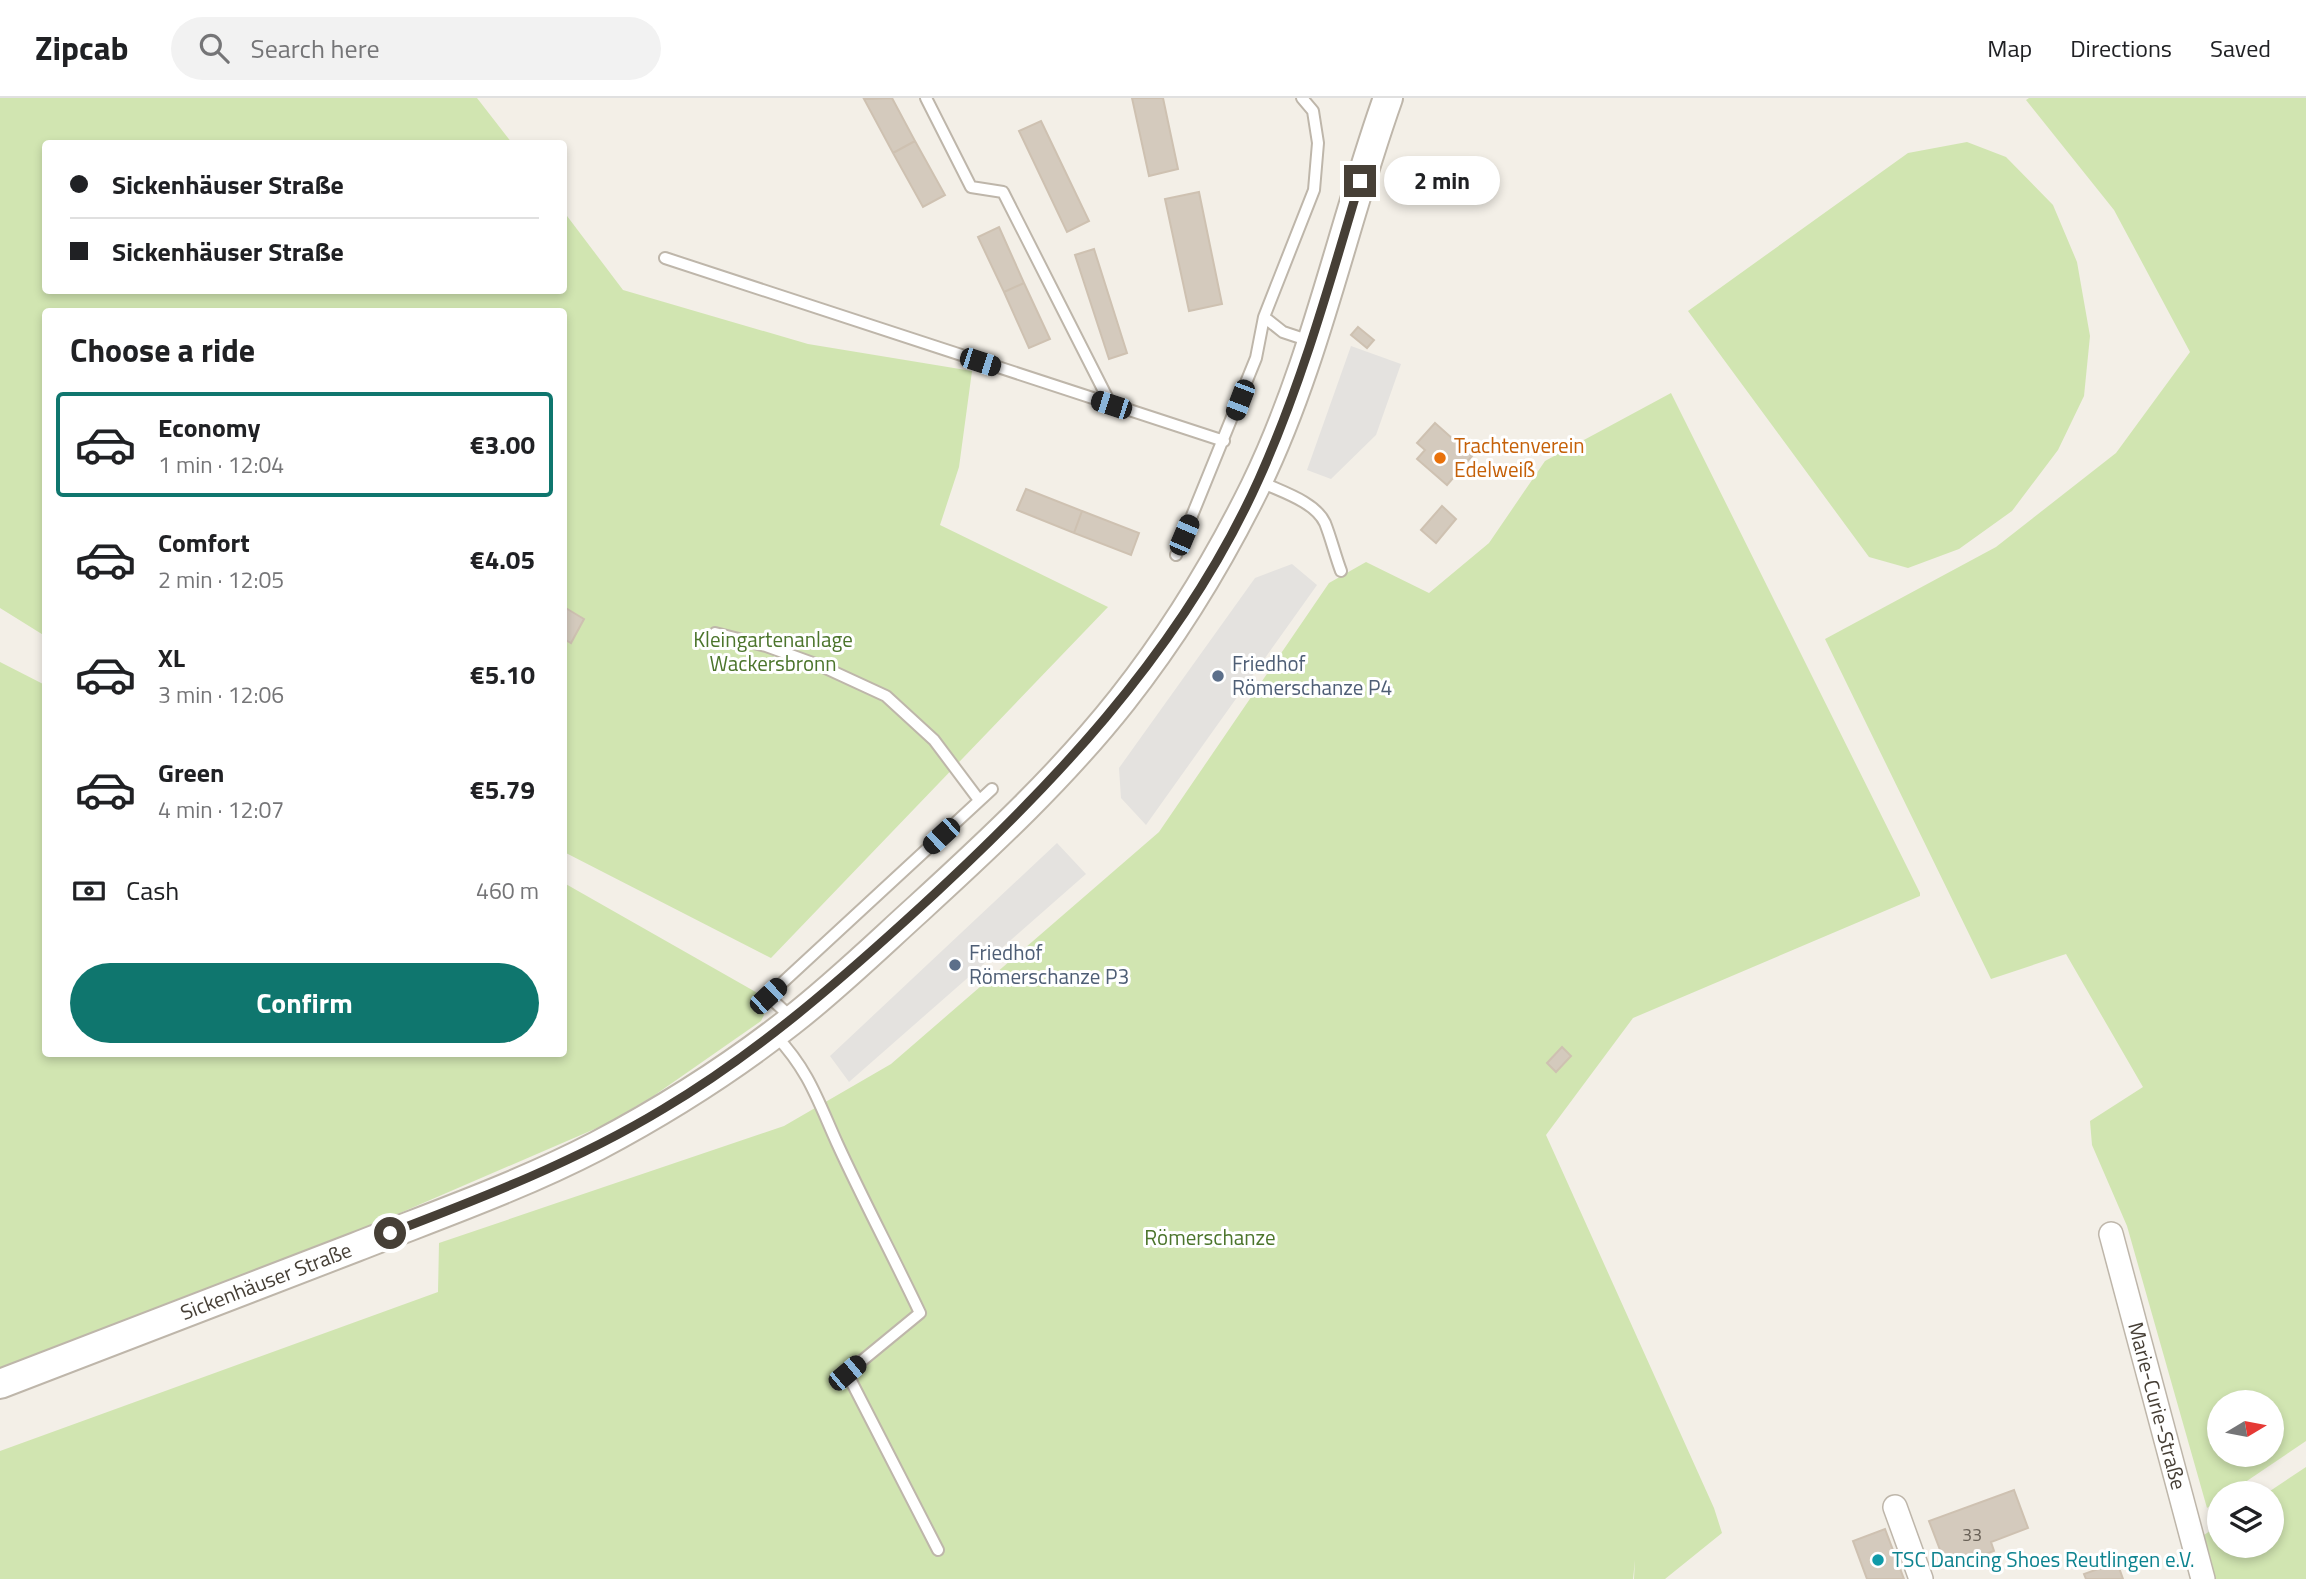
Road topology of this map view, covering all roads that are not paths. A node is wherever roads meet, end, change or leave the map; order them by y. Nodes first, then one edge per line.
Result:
1 (926, 98) edge
2 (1303, 98) edge
3 (1388, 98) edge
4 (665, 258) dead end
5 (1264, 317) junction
6 (1312, 342) junction
7 (1111, 405) junction
8 (1224, 441) junction
9 (1258, 480) junction
10 (1176, 555) dead end
11 (1341, 571) dead end
12 (715, 633) dead end
13 (992, 789) dead end
14 (979, 800) junction
15 (784, 1027) junction
16 (2110, 1234) dead end
17 (0, 1384) edge
18 (1895, 1507) dead end
19 (938, 1550) dead end
20 (1921, 1579) edge
21 (2203, 1579) edge

1 - 7 lane
2 - 5 lane
3 - 6 street, Sickenhäuser Straße
4 - 7 lane
5 - 6 lane
5 - 8 lane
6 - 9 street, Sickenhäuser Straße
7 - 8 lane
8 - 10 lane
9 - 11 lane
9 - 15 street, Sickenhäuser Straße
12 - 14 lane
13 - 14 lane
14 - 15 lane
15 - 17 street, Sickenhäuser Straße
15 - 19 lane
16 - 21 street, Marie-Curie-Straße
18 - 20 street

